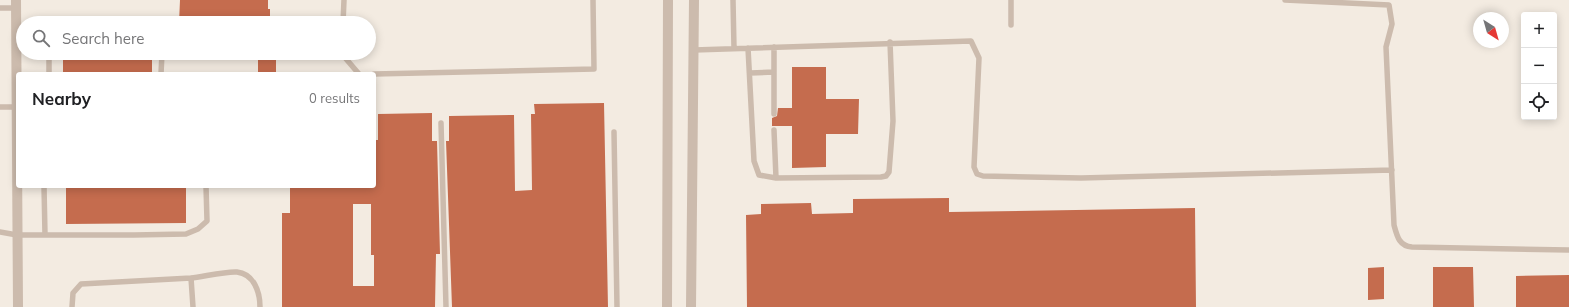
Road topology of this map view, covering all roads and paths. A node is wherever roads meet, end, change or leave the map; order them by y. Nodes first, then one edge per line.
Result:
1 (344, 0) edge
2 (593, 0) edge
3 (668, 0) edge
4 (694, 0) edge
5 (733, 0) edge
6 (1012, 0) edge
7 (1285, 0) edge
8 (16, 4) edge
9 (0, 8) edge
10 (343, 16) edge
11 (1011, 25) dead end
12 (890, 42) junction
13 (774, 47) junction
14 (734, 48) junction
15 (748, 48) junction
16 (694, 50) junction
17 (49, 60) edge
18 (162, 60) edge
19 (347, 60) edge
20 (49, 72) edge
21 (161, 72) edge
22 (357, 72) edge
23 (774, 72) junction
24 (750, 73) junction
25 (376, 74) edge
26 (0, 107) edge
27 (16, 107) joint
28 (774, 114) dead end
29 (441, 123) dead end
30 (774, 130) dead end
31 (614, 132) dead end
32 (1392, 170) junction
33 (776, 178) junction
34 (18, 188) edge
35 (44, 188) edge
36 (206, 188) edge
37 (0, 232) edge
38 (18, 235) junction
39 (45, 235) junction
40 (1569, 250) edge
41 (191, 278) junction
42 (18, 307) edge
43 (72, 307) edge
44 (193, 307) edge
45 (260, 307) edge
46 (446, 307) edge
47 (617, 307) edge
48 (667, 307) edge
49 (691, 307) edge

1 - 10 lane
2 - 25 lane
3 - 48 street
4 - 16 street
5 - 14 lane
6 - 11 lane
7 - 32 lane
8 - 9 lane
8 - 27 street
12 - 13 lane
12 - 32 lane
12 - 33 lane
13 - 15 lane
13 - 23 lane
14 - 15 lane
14 - 16 lane
15 - 24 lane
16 - 49 street
17 - 20 lane
18 - 21 lane
19 - 22 lane
23 - 24 lane
23 - 28 lane
24 - 33 lane
26 - 27 lane
29 - 46 lane
30 - 33 lane
31 - 47 lane
32 - 40 lane
34 - 38 street
35 - 39 lane
36 - 39 lane
37 - 38 lane
38 - 39 lane
38 - 42 street
41 - 43 lane
41 - 44 lane
41 - 45 lane

